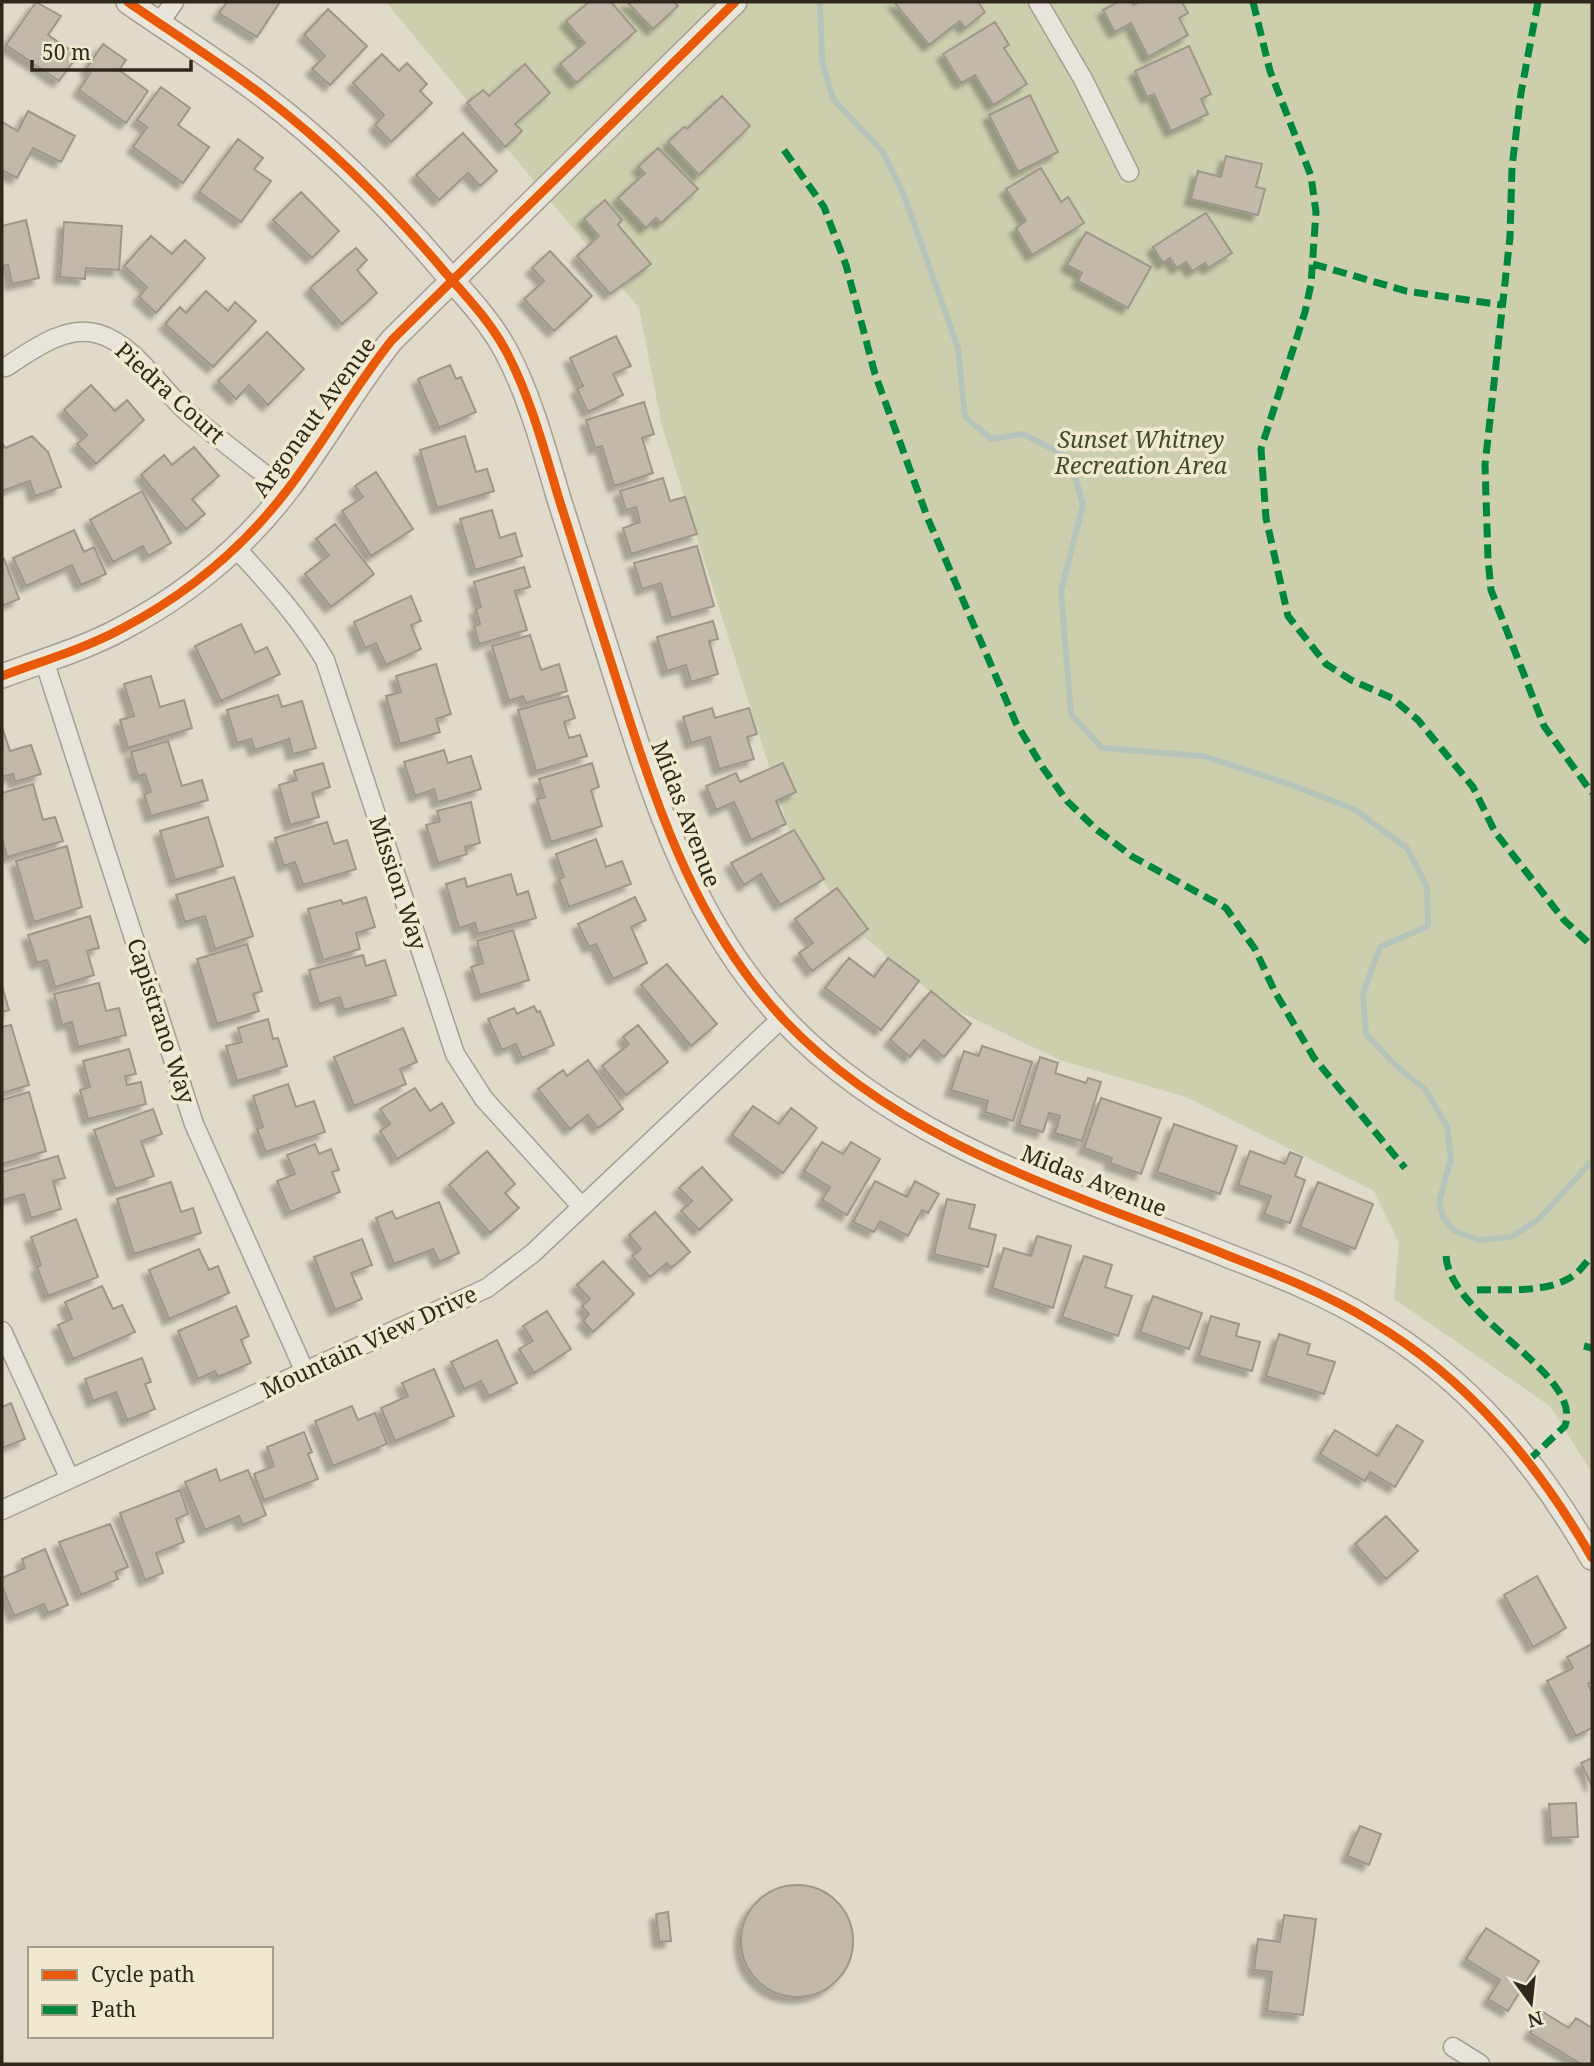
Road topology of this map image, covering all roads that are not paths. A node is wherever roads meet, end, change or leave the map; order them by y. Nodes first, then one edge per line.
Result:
1 (128, 2) edge
2 (174, 2) edge
3 (735, 2) edge
4 (1038, 2) edge
5 (159, 24) junction
6 (1129, 172) dead end
7 (452, 280) junction
8 (6, 366) dead end
9 (286, 491) junction
10 (235, 548) junction
11 (44, 660) junction
12 (2, 676) edge
13 (782, 1018) junction
14 (582, 1207) junction
15 (2, 1331) edge
16 (305, 1372) junction
17 (70, 1479) junction
18 (2, 1510) edge
19 (1592, 1558) edge
20 (1453, 2047) dead end
21 (1480, 2064) edge

1 - 5 street, Midas Avenue
2 - 5 street
3 - 7 street, Argonaut Avenue
4 - 6 street
5 - 7 street, Midas Avenue
7 - 9 street, Argonaut Avenue
7 - 13 street, Midas Avenue
8 - 9 street, Piedra Court
9 - 10 street, Argonaut Avenue
10 - 11 street, Argonaut Avenue
10 - 14 street, Mission Way
11 - 12 street, Argonaut Avenue
11 - 16 street, Capistrano Way
13 - 14 street, Mountain View Drive
13 - 19 street, Midas Avenue
14 - 16 street, Mountain View Drive
15 - 17 street
16 - 17 street, Mountain View Drive
17 - 18 street, Mountain View Drive
20 - 21 street

